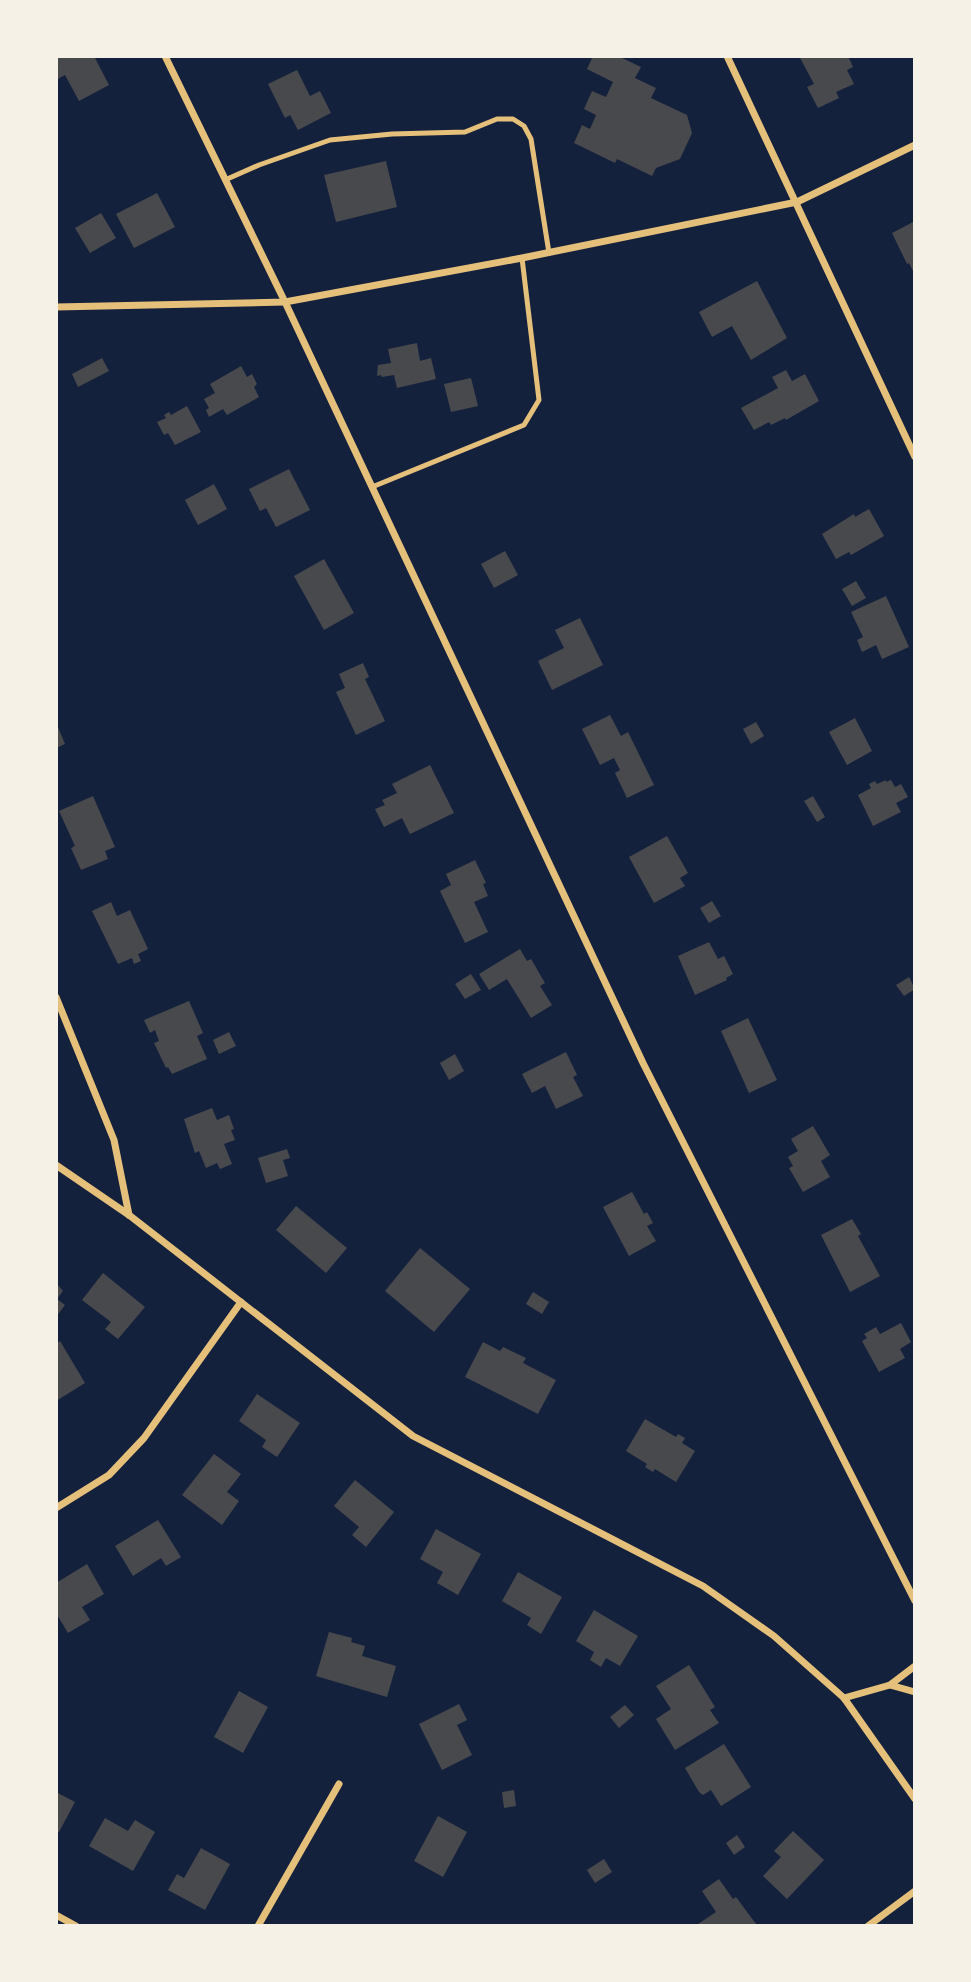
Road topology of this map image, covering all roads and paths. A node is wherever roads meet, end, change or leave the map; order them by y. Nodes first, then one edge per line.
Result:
1 (165, 56) edge
2 (727, 56) edge
3 (915, 145) edge
4 (225, 180) junction
5 (797, 202) junction
6 (549, 253) junction
7 (522, 258) junction
8 (285, 302) junction
9 (56, 307) edge
10 (915, 457) edge
11 (372, 487) junction
12 (56, 997) edge
13 (56, 1165) edge
14 (129, 1215) junction
15 (241, 1302) junction
16 (56, 1508) edge
17 (915, 1601) edge
18 (915, 1666) edge
19 (890, 1685) junction
20 (915, 1692) edge
21 (844, 1698) junction
22 (339, 1784) dead end
23 (915, 1800) edge
24 (915, 1891) edge
25 (56, 1915) edge
26 (76, 1926) edge
27 (258, 1926) edge
28 (868, 1926) edge

1 - 4 street
2 - 5 street
3 - 5 street
4 - 6 lane
4 - 8 street
5 - 6 street
5 - 10 street
6 - 7 street
7 - 8 street
7 - 11 lane
8 - 9 street
8 - 11 street
11 - 17 street
12 - 14 street
13 - 14 street
14 - 15 street
15 - 16 street
15 - 21 street
18 - 19 street
19 - 20 street
19 - 21 street
21 - 23 street
22 - 27 street
24 - 28 street
25 - 26 street

